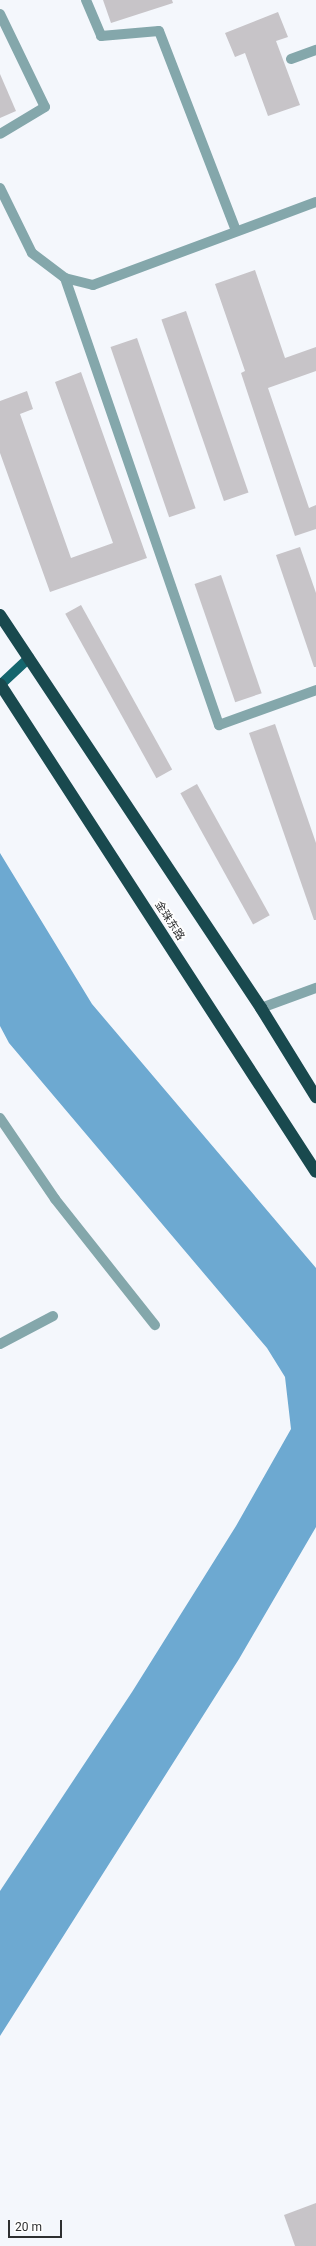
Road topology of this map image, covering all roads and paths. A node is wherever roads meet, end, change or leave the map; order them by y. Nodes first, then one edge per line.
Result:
1 (86, 0) edge
2 (0, 14) edge
3 (316, 50) edge
4 (291, 59) dead end
5 (0, 134) edge
6 (0, 188) edge
7 (316, 202) edge
8 (235, 228) dead end
9 (65, 278) junction
10 (0, 615) edge
11 (29, 658) junction
12 (0, 685) edge
13 (316, 690) edge
14 (316, 988) edge
15 (261, 1008) junction
16 (316, 1097) edge
17 (0, 1118) edge
18 (316, 1172) edge
19 (53, 1316) dead end
20 (155, 1326) dead end
21 (0, 1344) edge

1 - 8 street
2 - 5 street
3 - 4 street
6 - 9 street
7 - 9 street
9 - 13 street
10 - 11 highway
11 - 12 main road
11 - 15 highway
12 - 18 highway, 金珠东路
14 - 15 street
15 - 16 highway
17 - 20 street
19 - 21 street

